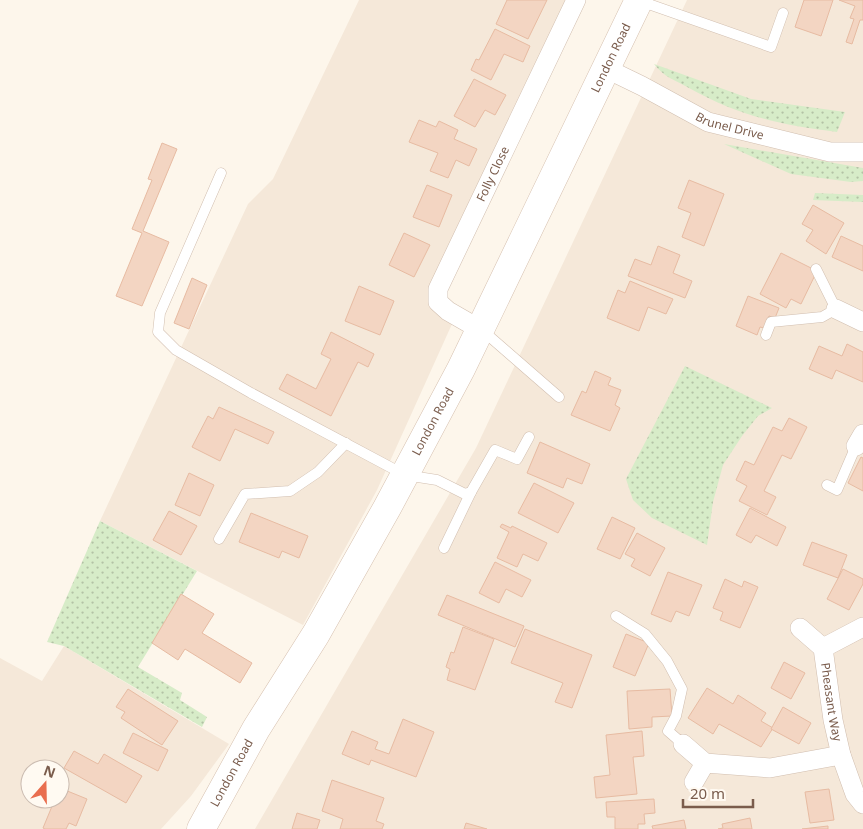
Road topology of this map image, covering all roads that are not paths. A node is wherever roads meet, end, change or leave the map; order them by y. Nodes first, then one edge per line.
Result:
1 (576, 0) edge
2 (639, 0) edge
3 (783, 13) dead end
4 (607, 69) junction
5 (863, 152) edge
6 (221, 173) dead end
7 (816, 269) dead end
8 (836, 309) junction
9 (863, 322) edge
10 (481, 330) junction
11 (766, 335) dead end
12 (559, 397) dead end
13 (529, 437) dead end
14 (859, 440) edge
15 (346, 443) junction
16 (405, 475) junction
17 (827, 485) dead end
18 (471, 492) junction
19 (220, 539) dead end
20 (444, 548) dead end
21 (616, 616) dead end
22 (863, 627) edge
23 (800, 628) dead end
24 (823, 648) junction
25 (682, 744) joint
26 (841, 756) junction
27 (705, 763) junction
28 (694, 782) dead end
29 (863, 804) edge
30 (201, 829) edge

1 - 10 street, Folly Close
2 - 3 lane
2 - 4 main road, London Road
4 - 5 street, Brunel Drive
4 - 10 main road, London Road
6 - 15 lane
7 - 8 lane
8 - 9 street
8 - 11 lane
10 - 12 lane
10 - 16 main road, London Road
13 - 18 lane
14 - 17 lane
15 - 16 lane
15 - 19 lane
16 - 18 lane
16 - 30 main road, London Road
18 - 20 lane
21 - 25 lane
22 - 24 street
23 - 24 street, Pheasant Way
24 - 26 street, Pheasant Way
25 - 27 street
26 - 27 street, Pheasant Way
26 - 29 street, Pheasant Way
27 - 28 street

